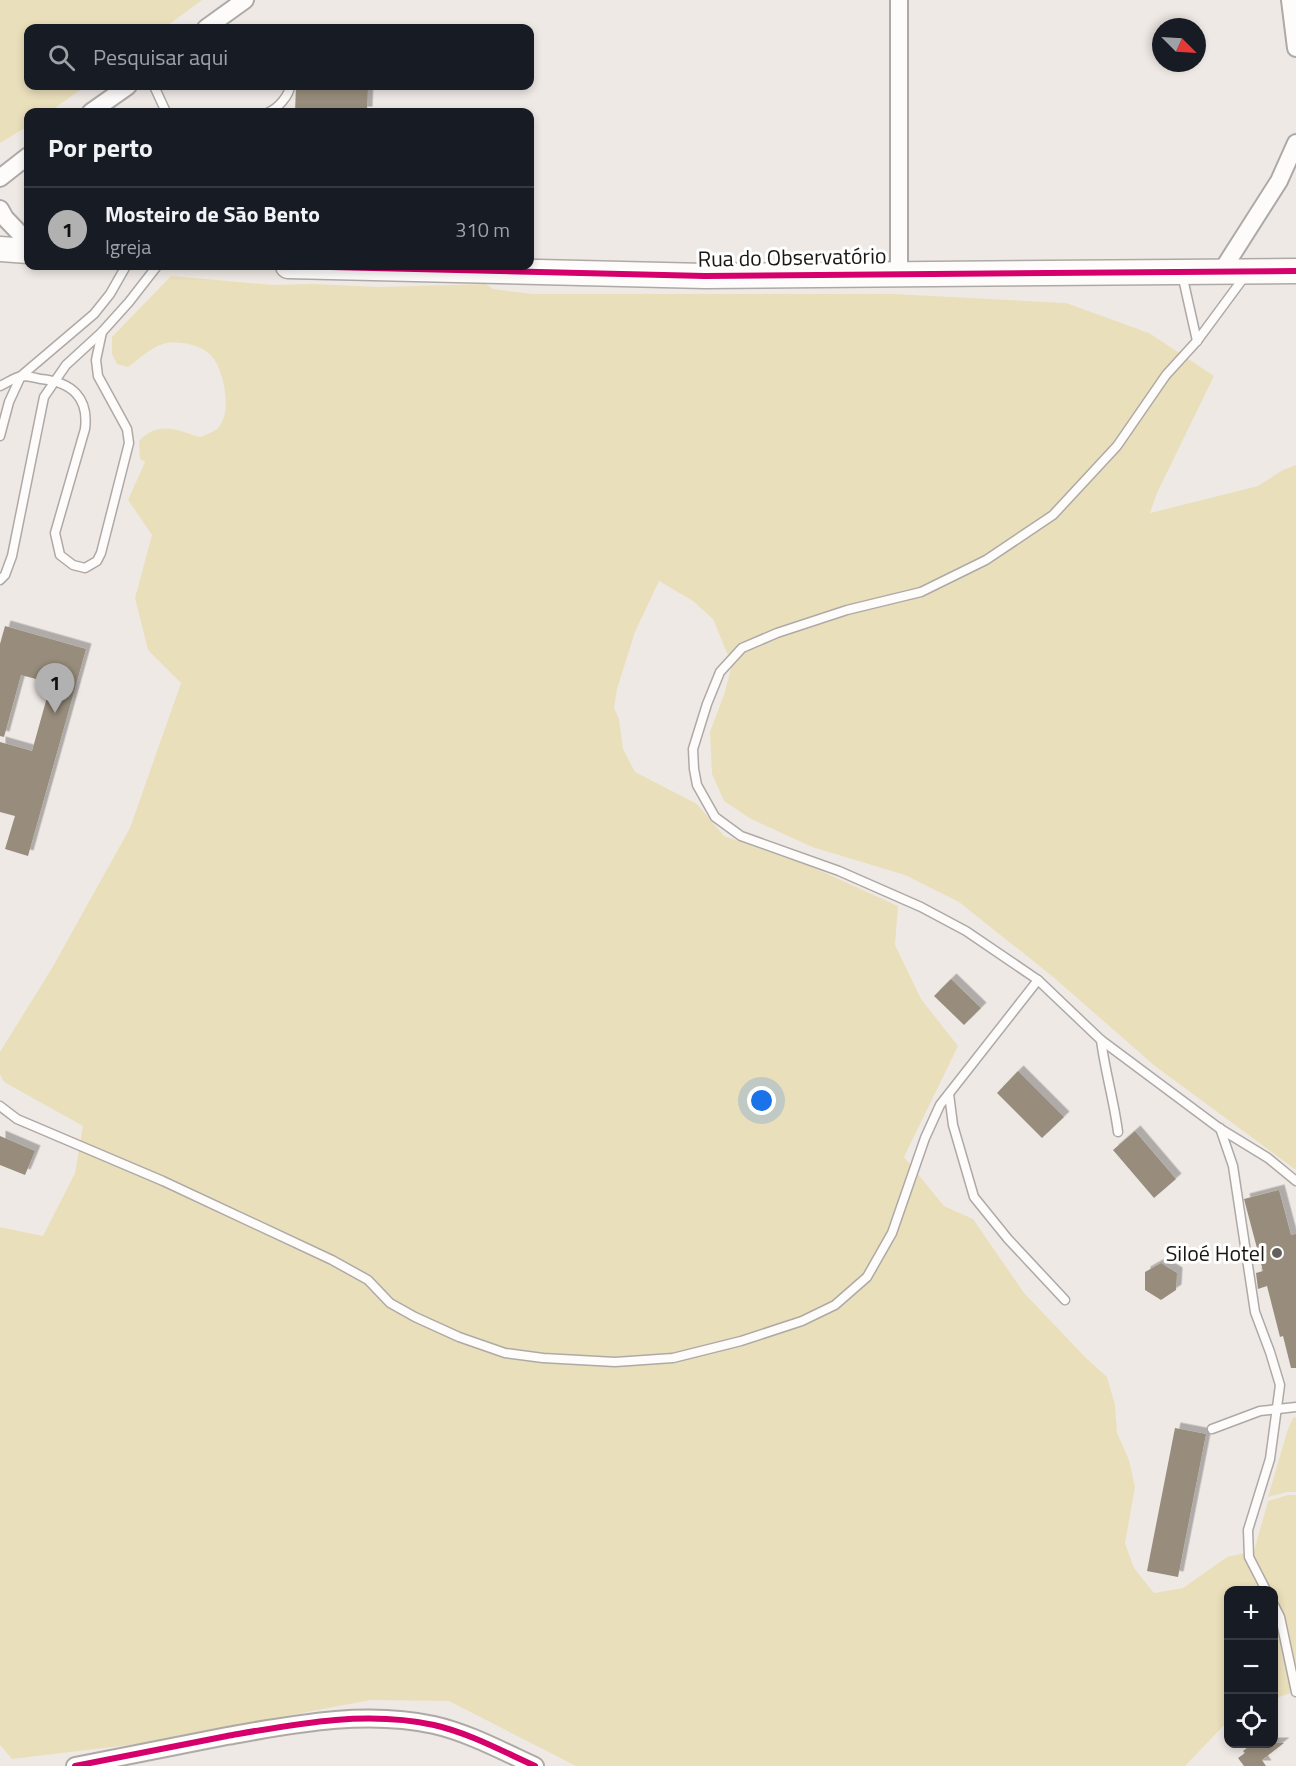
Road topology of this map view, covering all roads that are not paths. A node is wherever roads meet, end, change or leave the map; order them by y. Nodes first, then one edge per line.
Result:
1 (245, 0) edge
2 (899, 0) edge
3 (1290, 0) edge
4 (212, 24) edge
5 (1296, 48) edge
6 (122, 90) edge
7 (156, 90) edge
8 (290, 90) edge
9 (97, 108) edge
10 (164, 108) edge
11 (276, 108) edge
12 (1296, 143) edge
13 (24, 159) edge
14 (0, 178) edge
15 (0, 210) edge
16 (24, 238) edge
17 (0, 249) edge
18 (24, 251) edge
19 (124, 270) edge
20 (154, 270) edge
21 (458, 270) edge
22 (1296, 271) edge
23 (1182, 272) junction
24 (1221, 272) junction
25 (1248, 272) junction
26 (899, 274) junction
27 (102, 332) junction
28 (1197, 341) junction
29 (21, 376) junction
30 (55, 380) junction
31 (0, 386) edge
32 (0, 436) edge
33 (0, 580) edge
34 (1038, 980) junction
35 (1101, 1040) junction
36 (949, 1094) junction
37 (0, 1106) edge
38 (1220, 1128) junction
39 (1118, 1132) dead end
40 (1296, 1181) edge
41 (1065, 1300) dead end
42 (1296, 1407) edge
43 (1275, 1410) junction
44 (1212, 1429) dead end
45 (1264, 1586) edge
46 (1278, 1613) edge
47 (1296, 1692) edge
48 (75, 1766) edge
49 (535, 1766) edge

1 - 4 street
2 - 26 street
3 - 5 street
6 - 9 street
7 - 10 lane
8 - 11 lane
12 - 24 street
13 - 14 street
15 - 16 street
17 - 18 street
19 - 29 lane
20 - 27 lane
21 - 26 street, Rua do Observatório
22 - 25 street, Rua do Observatório
23 - 24 street, Rua do Observatório
23 - 26 street, Rua do Observatório
23 - 28 lane
24 - 25 street, Rua do Observatório
25 - 28 lane
27 - 30 lane
27 - 30 lane
28 - 34 lane
29 - 30 lane
29 - 31 lane
29 - 32 lane
30 - 33 lane
34 - 35 lane
34 - 36 lane
35 - 38 lane
35 - 39 lane
36 - 37 lane
36 - 41 lane
38 - 40 lane
38 - 43 lane
42 - 43 lane
43 - 44 lane
43 - 45 lane
46 - 47 lane
48 - 49 street

